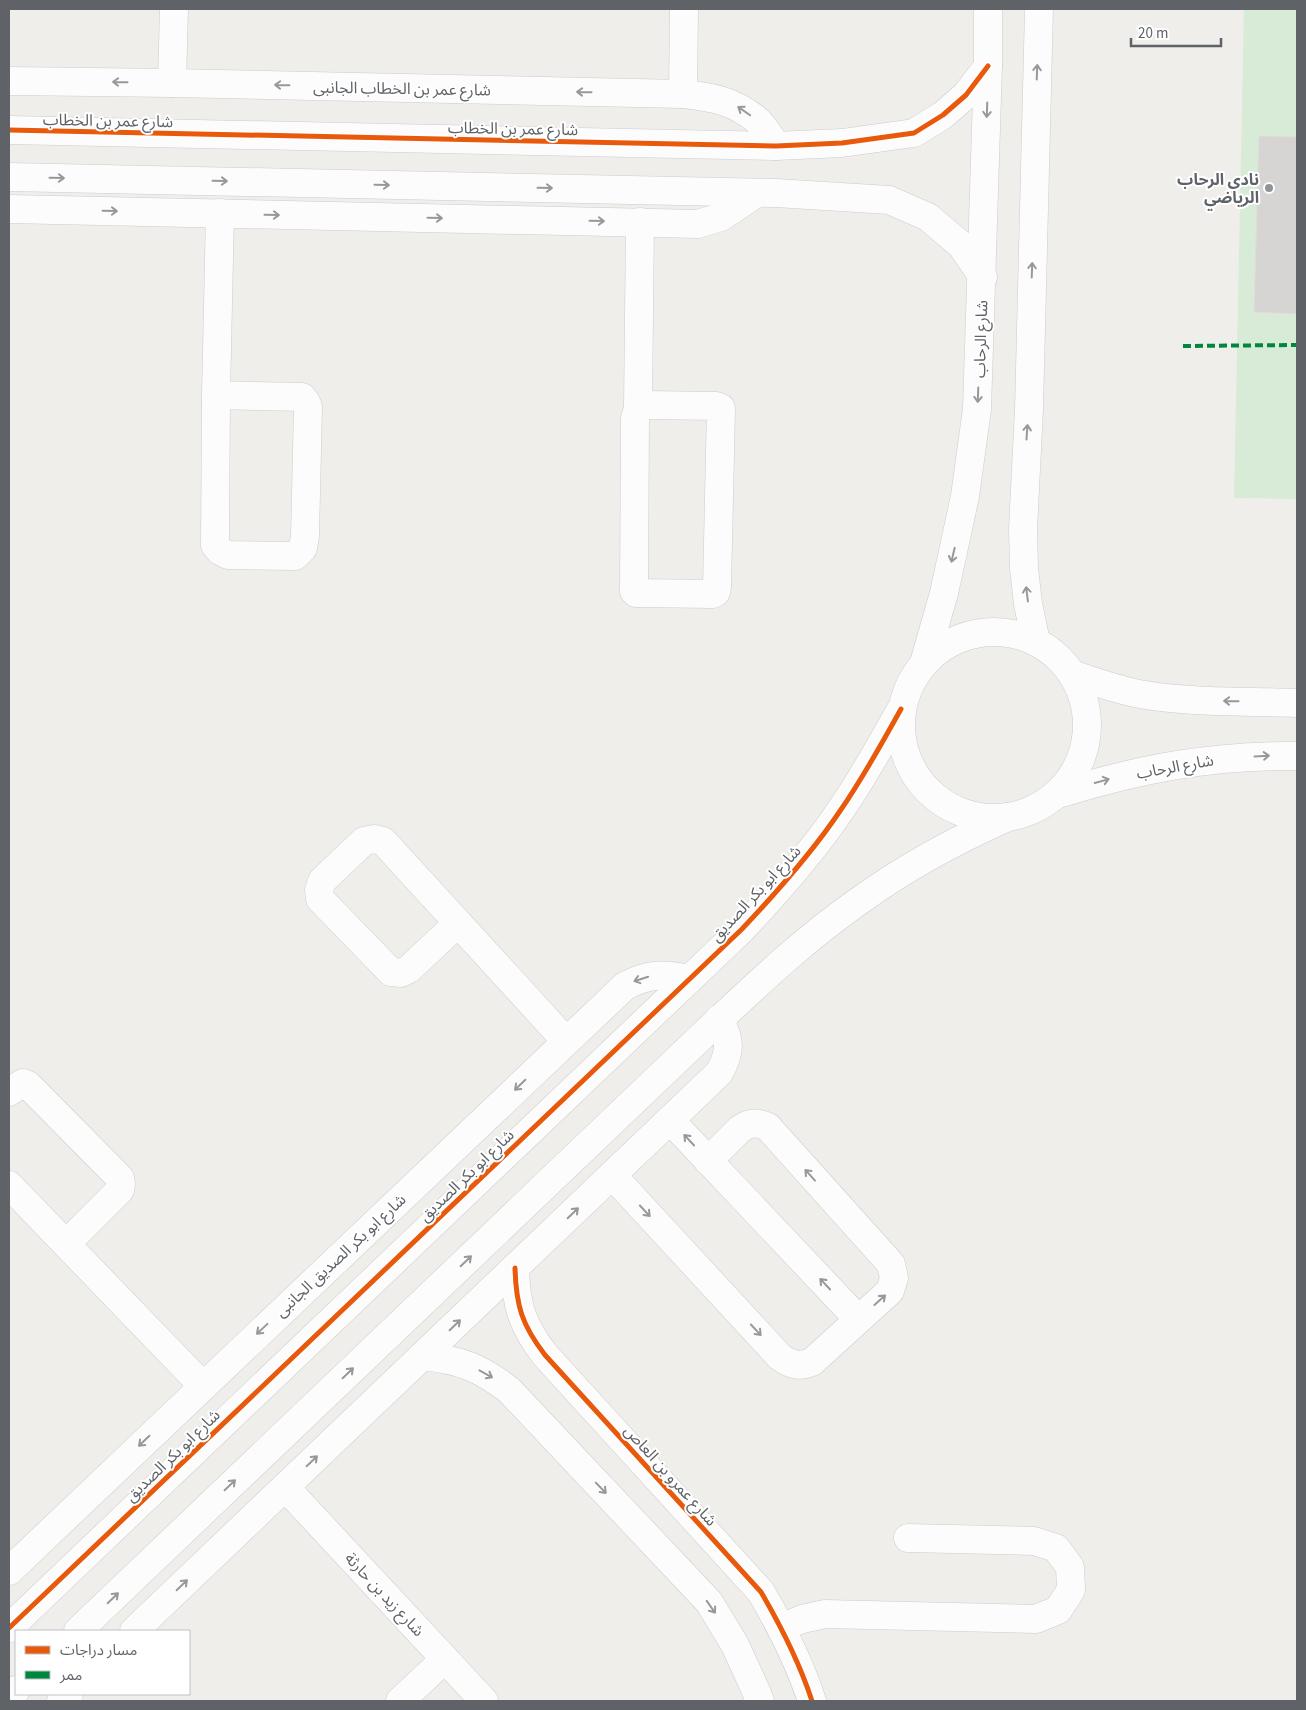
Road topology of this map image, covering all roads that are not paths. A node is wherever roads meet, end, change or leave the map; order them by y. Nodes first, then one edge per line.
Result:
1 (174, 9) edge
2 (684, 9) edge
3 (988, 9) edge
4 (1039, 9) edge
5 (988, 66) junction
6 (9, 81) edge
7 (172, 83) junction
8 (683, 94) junction
9 (9, 130) edge
10 (776, 146) junction
11 (9, 177) edge
12 (757, 193) junction
13 (9, 209) edge
14 (220, 213) junction
15 (640, 222) junction
16 (983, 277) junction
17 (216, 394) junction
18 (638, 408) junction
19 (1036, 642) junction
20 (924, 662) junction
21 (1072, 674) junction
22 (1297, 703) edge
23 (901, 709) junction
24 (1297, 756) edge
25 (1055, 795) junction
26 (1008, 817) junction
27 (458, 922) junction
28 (689, 980) junction
29 (719, 1020) junction
30 (566, 1041) junction
31 (9, 1092) edge
32 (670, 1120) junction
33 (708, 1160) junction
34 (612, 1175) junction
35 (9, 1186) edge
36 (66, 1244) junction
37 (515, 1268) junction
38 (858, 1320) junction
39 (423, 1356) junction
40 (202, 1385) junction
41 (285, 1487) junction
42 (908, 1538) dead end
43 (9, 1571) edge
44 (9, 1628) edge
45 (781, 1628) junction
46 (79, 1630) edge
47 (135, 1630) edge
48 (445, 1659) junction
49 (400, 1701) edge
50 (484, 1701) edge
51 (760, 1701) edge
52 (812, 1701) edge

1 - 7 street
2 - 8 street
3 - 5 street, شارع الرحاب
19 -> 4 street
5 - 10 street, شارع عمر بن الخطاب
5 -> 16 street, شارع الرحاب
7 -> 6 street, شارع عمر بن الخطاب الجانبى
8 -> 7 street, شارع عمر بن الخطاب الجانبى
10 -> 8 street, شارع عمر بن الخطاب الجانبى
9 - 10 street, شارع عمر بن الخطاب
11 -> 12 street
12 - 15 street
12 - 16 street
13 -> 14 street
14 -> 15 street
14 - 17 street
15 - 18 street
16 -> 20 street, شارع الرحاب
17 - 17 street
18 - 18 street
19 - 20 street
19 - 21 street
20 - 23 street
22 -> 21 street
21 - 25 street
23 - 26 street
23 - 28 street, شارع ابو بكر الصديق
25 -> 24 street, شارع الرحاب
25 - 26 street
26 - 29 street
27 - 27 street
27 - 30 street
28 -> 30 street, شارع ابو بكر الصديق الجانبى
28 - 44 street, شارع ابو بكر الصديق
29 - 32 street
46 -> 29 street
30 -> 40 street, شارع ابو بكر الصديق الجانبى
31 - 36 street
33 -> 32 street
32 - 34 street
38 -> 33 street
38 -> 33 street
37 -> 34 street
34 -> 38 street
35 - 36 street
36 - 40 street
39 -> 37 street
37 - 45 street, شارع عمرو بن العاص
41 -> 39 street
39 -> 51 street
40 -> 43 street, شارع ابو بكر الصديق الجانبى
47 -> 41 street
41 - 48 street, شارع زيد بن حارثة
42 - 45 street
45 - 52 street, شارع عمرو بن العاص
48 - 49 street
48 - 50 street, شارع زيد بن حارثة

